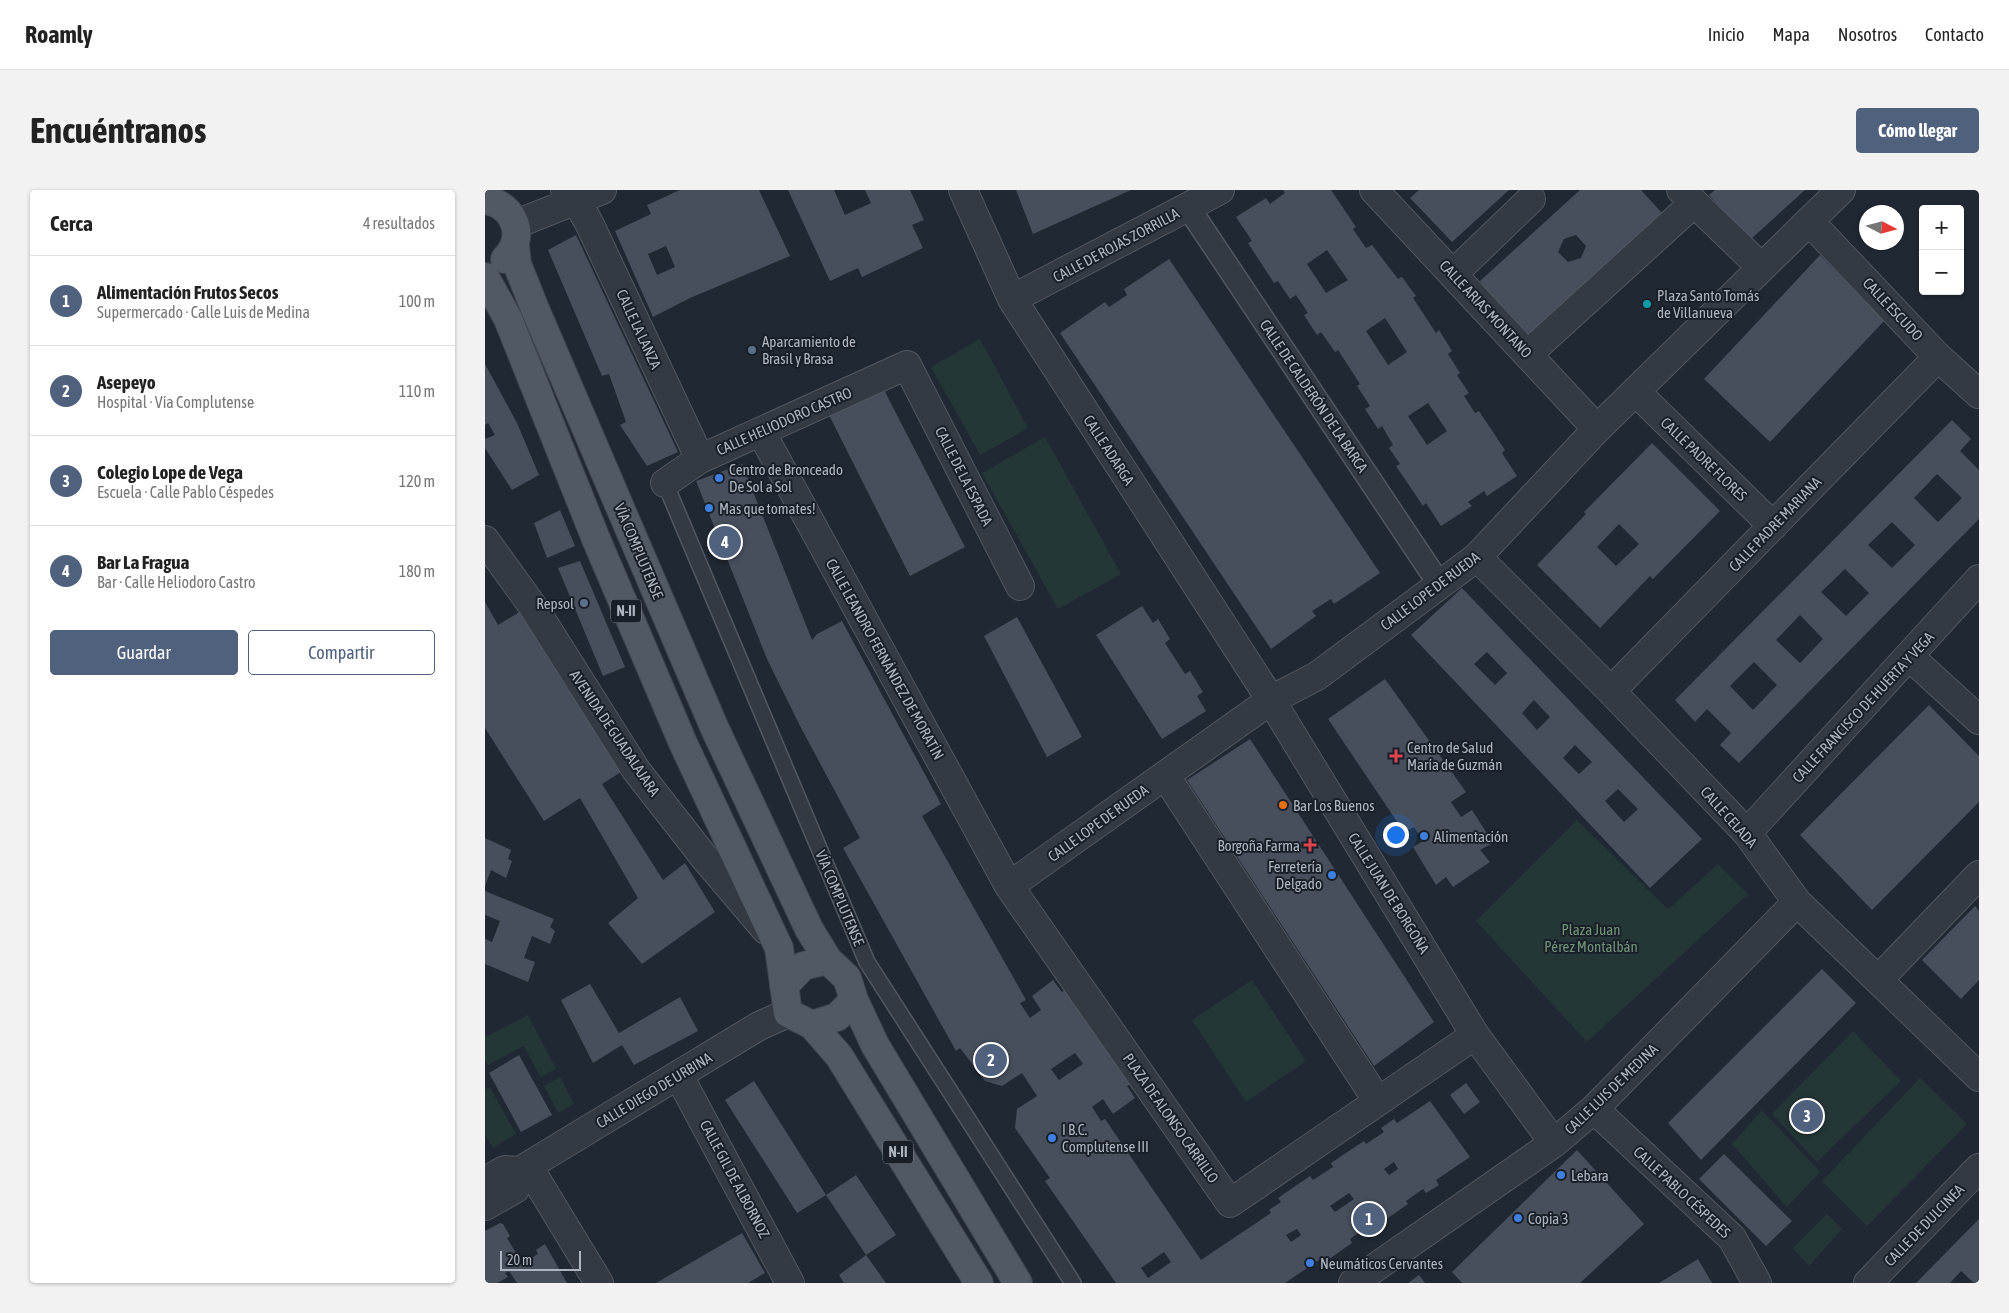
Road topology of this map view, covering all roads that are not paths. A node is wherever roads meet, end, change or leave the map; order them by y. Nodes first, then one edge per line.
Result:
1 (963, 190) edge
2 (1220, 190) edge
3 (1374, 190) edge
4 (1841, 190) edge
5 (581, 194) edge
6 (489, 197) edge
7 (1687, 197) edge
8 (1531, 199) dead end
9 (1188, 207) junction
10 (1809, 221) junction
11 (515, 235) junction
12 (485, 267) edge
13 (1761, 267) junction
14 (1453, 274) junction
15 (485, 277) edge
16 (1012, 299) junction
17 (1528, 354) junction
18 (1938, 357) junction
19 (907, 365) joint
20 (1636, 392) junction
21 (1979, 394) edge
22 (1597, 429) junction
23 (761, 432) junction
24 (700, 459) junction
25 (665, 483) joint
26 (1773, 526) junction
27 (485, 540) edge
28 (1477, 557) junction
29 (1979, 579) edge
30 (1440, 585) junction
31 (1020, 586) dead end
32 (1910, 657) junction
33 (1611, 690) junction
34 (1271, 700) junction
35 (1979, 720) edge
36 (1165, 775) junction
37 (1747, 833) junction
38 (1979, 875) edge
39 (1009, 886) junction
40 (1797, 902) junction
41 (775, 941) junction
42 (828, 960) junction
43 (1879, 979) junction
44 (786, 1000) junction
45 (854, 1000) junction
46 (812, 1025) junction
47 (1475, 1035) junction
48 (679, 1076) junction
49 (1979, 1077) edge
50 (1377, 1100) junction
51 (1594, 1109) junction
52 (1554, 1143) junction
53 (1979, 1168) edge
54 (524, 1169) junction
55 (485, 1181) edge
56 (485, 1206) edge
57 (599, 1283) edge
58 (791, 1283) edge
59 (979, 1283) edge
60 (1018, 1283) edge
61 (1073, 1283) edge
62 (1353, 1283) edge
63 (1757, 1283) edge
64 (1868, 1283) edge

1 - 16 street, CALLE ADARGA
2 - 9 street, CALLE DE ROJAS ZORRILLA
3 - 14 street, CALLE ARIAS MONTANO
4 - 10 street, CALLE LOPE DE RUEDA
5 - 11 street
5 - 24 street, CALLE LA LANZA
6 - 11 main road
7 - 13 street
7 - 17 street
8 - 14 street
9 - 16 street, CALLE DE ROJAS ZORRILLA
9 - 30 street, CALLE DE CALDERÓN DE LA BARCA
10 - 13 street, CALLE LOPE DE RUEDA
10 - 18 street, CALLE ESCUDO
11 - 12 main road
11 - 42 main road, VÍA COMPLUTENSE
13 - 20 street, CALLE LOPE DE RUEDA
14 - 17 street, CALLE ARIAS MONTANO
15 - 41 main road, N-II
16 - 34 street, CALLE ADARGA
17 - 22 street, CALLE ARIAS MONTANO
18 - 21 street, CALLE ESCUDO
18 - 26 street, CALLE PADRE MARIANA
19 - 23 street, CALLE HELIODORO CASTRO
19 - 31 street, CALLE DE LA ESPADA
20 - 22 street, CALLE LOPE DE RUEDA
20 - 26 street, CALLE PADRE FLORES
22 - 28 street, CALLE LOPE DE RUEDA
23 - 24 street, CALLE HELIODORO CASTRO
23 - 39 street, CALLE LEANDRO FERNÁNDEZ DE MORATÍN
24 - 25 street, CALLE HELIODORO CASTRO
25 - 61 lane, VÍA COMPLUTENSE
26 - 33 street, CALLE PADRE MARIANA
27 - 41 street, AVENIDA DE GUADALAJARA
28 - 30 street, CALLE LOPE DE RUEDA
28 - 33 street, CALLE CELADA
29 - 32 street, CALLE FRANCISCO DE HUERTA Y VEGA
30 - 34 street, CALLE LOPE DE RUEDA
32 - 35 street
32 - 37 street, CALLE FRANCISCO DE HUERTA Y VEGA
33 - 37 street, CALLE CELADA
34 - 36 street, CALLE LOPE DE RUEDA
34 - 47 street, CALLE JUAN DE BORGOÑA
36 - 39 street, CALLE LOPE DE RUEDA
36 - 50 street
37 - 40 street, CALLE CELADA
38 - 43 street
39 - 50 street, PLAZA DE ALONSO CARRILLO
40 - 43 street, CALLE CELADA
40 - 51 street, CALLE LUIS DE MEDINA
41 - 44 main road, N-II
42 - 44 main road
42 - 45 main road
43 - 49 street, CALLE CELADA
44 - 46 main road
44 - 48 street, CALLE DIEGO DE URBINA
45 - 46 main road
45 - 60 main road
46 - 59 main road, N-II
47 - 50 street, PLAZA DE ALONSO CARRILLO
47 - 52 street, CALLE JUAN DE BORGOÑA
48 - 54 street, CALLE DIEGO DE URBINA
48 - 58 street, CALLE GIL DE ALBORNOZ
51 - 52 street, CALLE LUIS DE MEDINA
51 - 63 street, CALLE PABLO CÉSPEDES
52 - 62 street, CALLE LUIS DE MEDINA
53 - 64 street, CALLE DE DULCINEA
54 - 55 street, CALLE DIEGO DE URBINA
54 - 56 street
54 - 57 street

